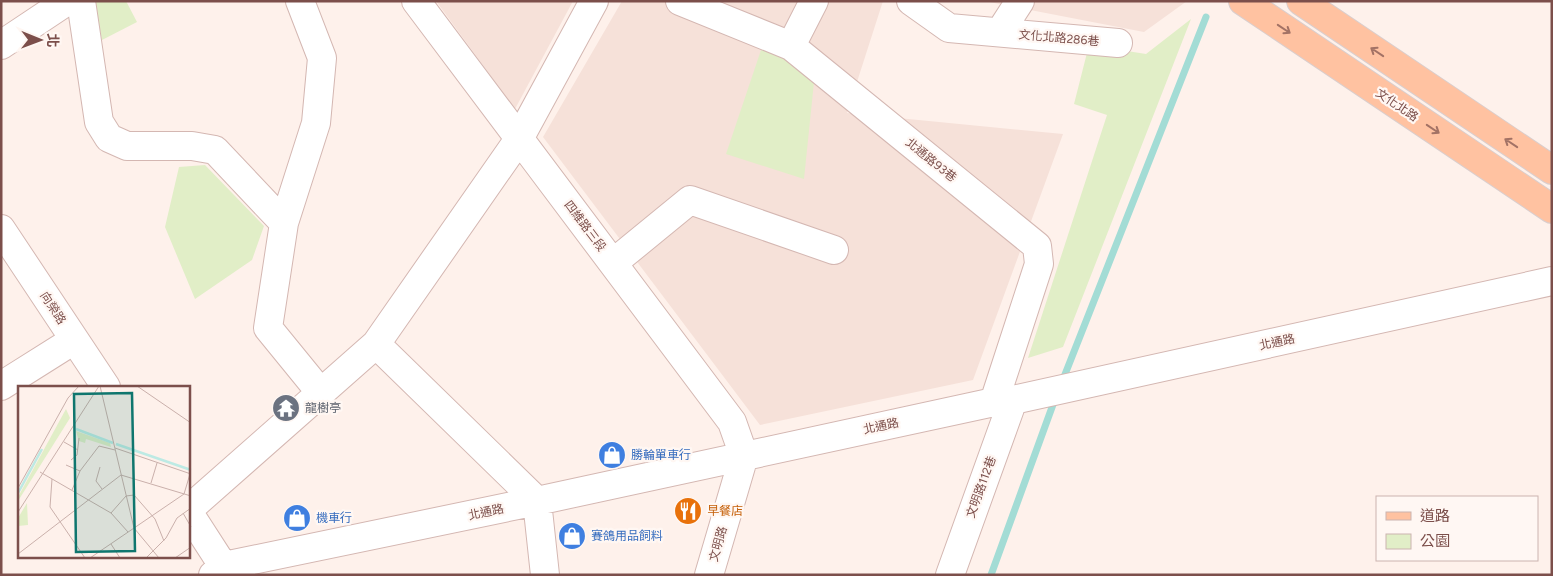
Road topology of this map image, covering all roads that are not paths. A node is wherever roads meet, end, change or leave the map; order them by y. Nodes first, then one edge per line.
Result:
1 (67, 1) edge
2 (81, 1) edge
3 (300, 1) edge
4 (416, 1) edge
5 (594, 1) edge
6 (680, 1) edge
7 (814, 1) edge
8 (911, 1) edge
9 (1020, 1) edge
10 (1243, 1) edge
11 (1302, 1) edge
12 (1000, 32) junction
13 (1118, 44) dead end
14 (1, 45) edge
15 (790, 46) junction
16 (519, 139) junction
17 (1552, 170) edge
18 (1552, 209) edge
19 (284, 223) junction
20 (1, 229) edge
21 (834, 250) dead end
22 (613, 264) junction
23 (1552, 281) edge
24 (74, 340) junction
25 (376, 344) junction
26 (1, 386) edge
27 (105, 386) edge
28 (321, 392) junction
29 (1003, 401) junction
30 (744, 456) junction
31 (537, 501) junction
32 (190, 508) edge
33 (190, 515) edge
34 (222, 572) edge
35 (545, 575) edge
36 (709, 575) edge
37 (950, 575) edge

1 - 14 street
2 - 19 street
3 - 19 street
4 - 16 street, 四維路三段
5 - 16 street
6 - 15 street, 北通路93巷
7 - 15 street
8 - 12 street, 文化北路286巷
9 - 12 street, 文化北路286巷
10 -> 18 main road, 文化北路
17 -> 11 main road
12 - 13 street, 文化北路286巷
15 - 29 street, 北通路93巷
16 - 22 street, 四維路三段
16 - 25 street
19 - 28 street
20 - 24 street, 向榮路
21 - 22 street
22 - 30 street, 四維路三段
23 - 29 street, 北通路
24 - 26 street
24 - 27 street, 向榮路
25 - 28 street
25 - 31 street
28 - 32 street
29 - 30 street, 北通路
29 - 37 street, 文明路112巷
30 - 31 street, 北通路
30 - 36 street, 文明路
31 - 34 street, 北通路
31 - 35 street
33 - 34 street

